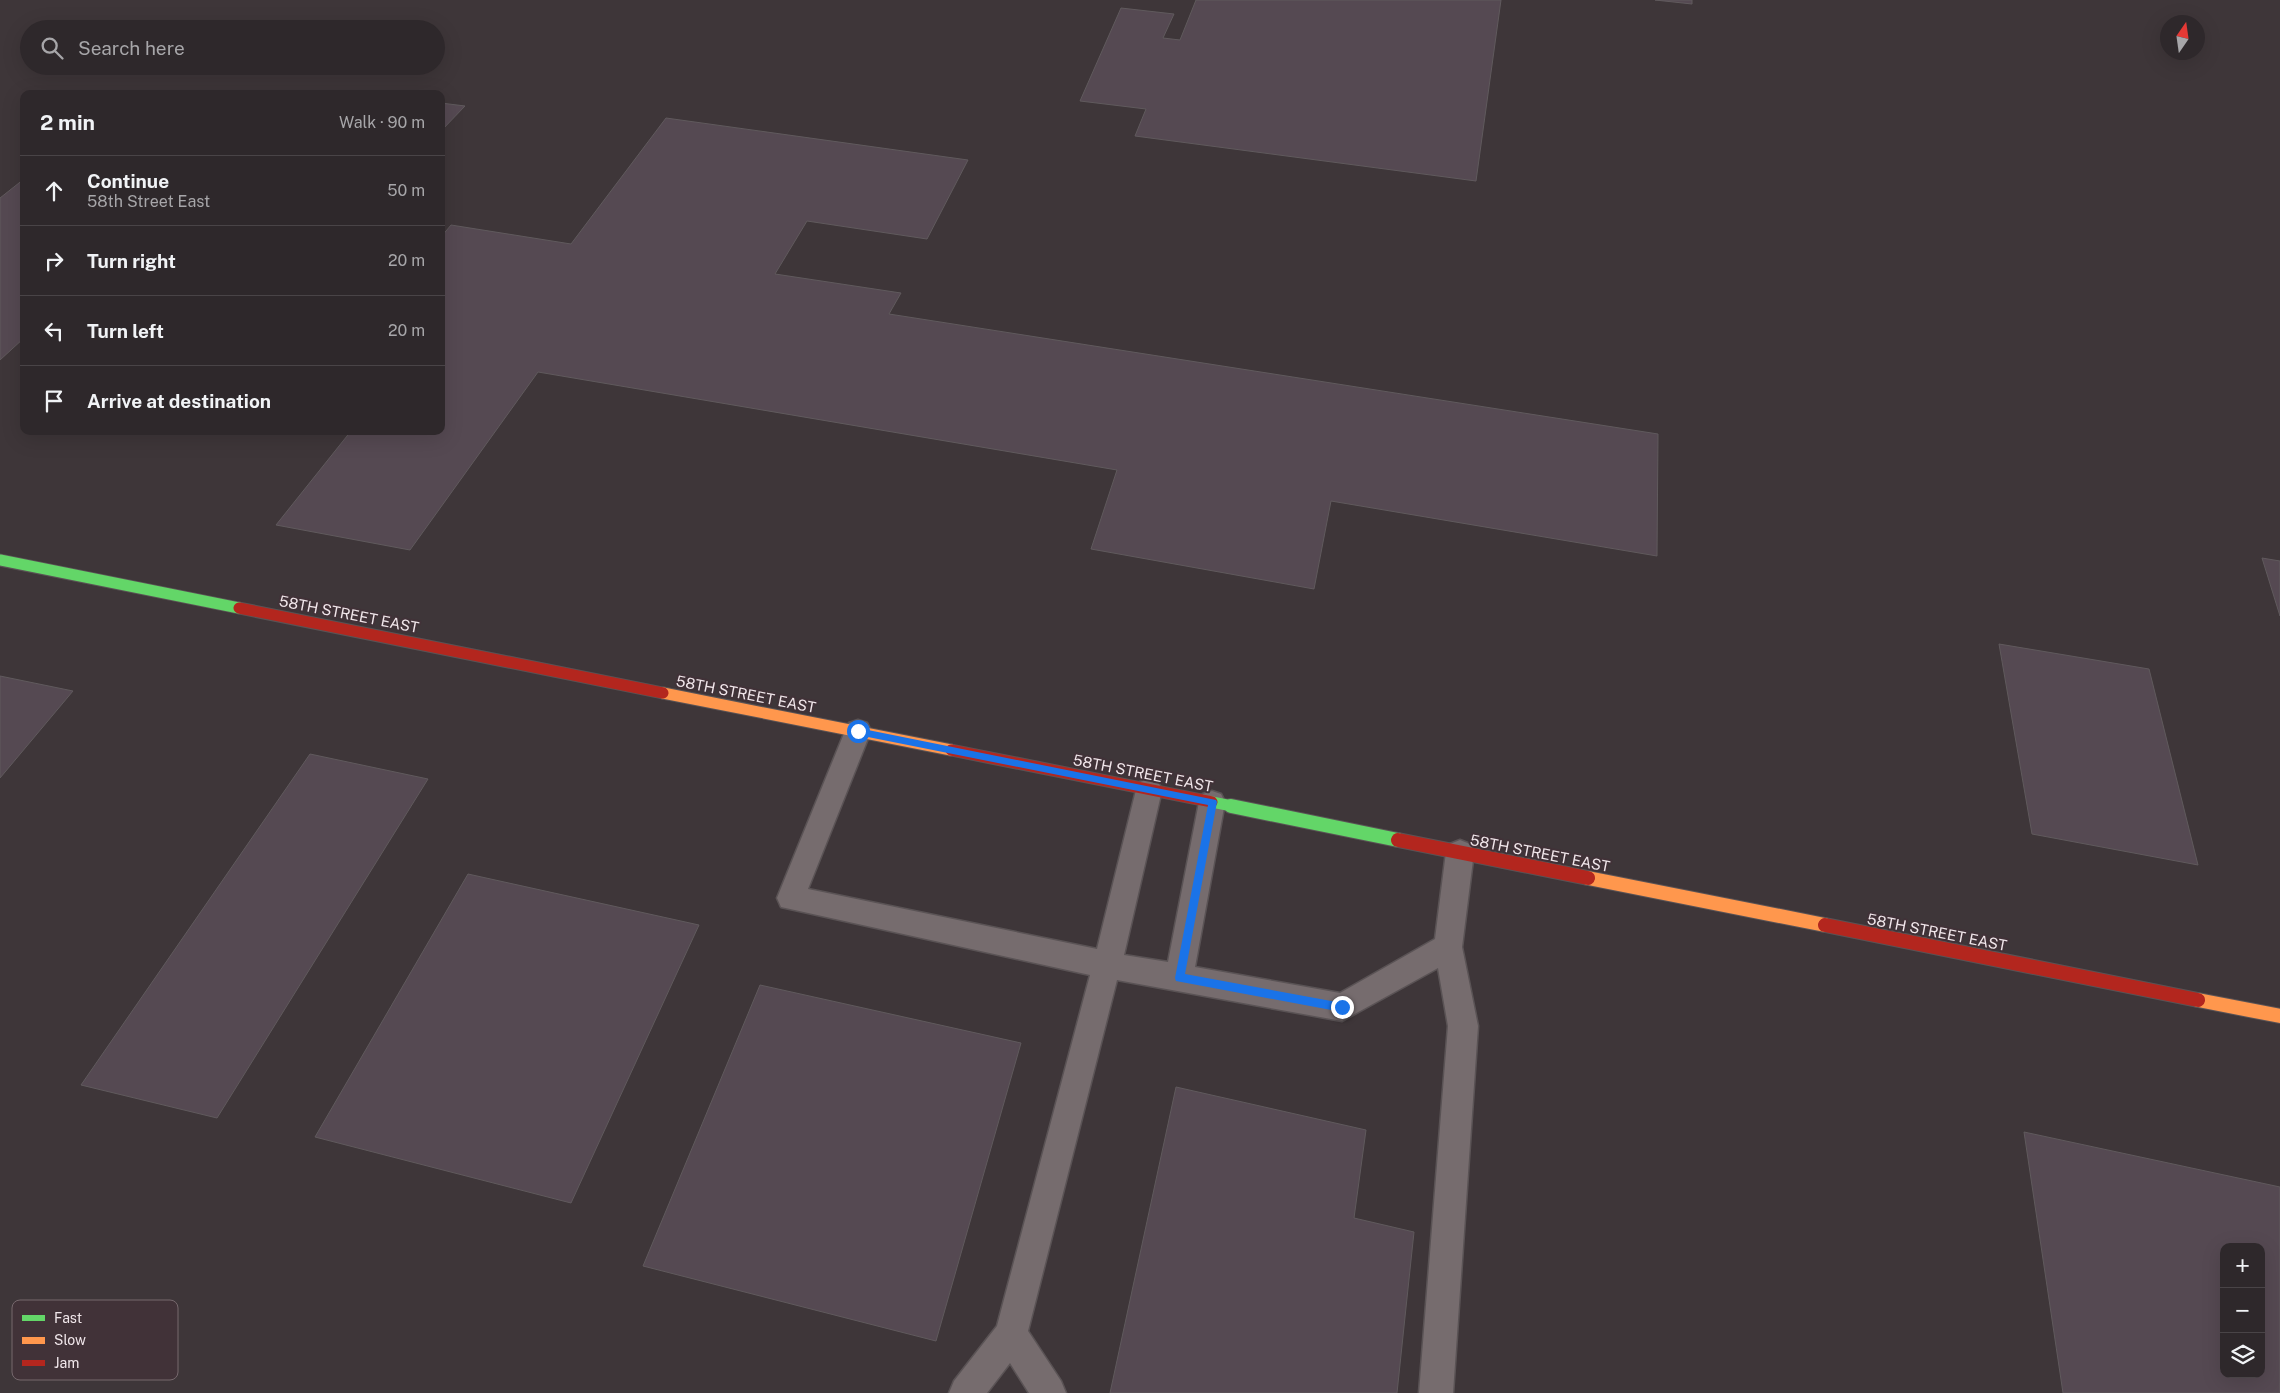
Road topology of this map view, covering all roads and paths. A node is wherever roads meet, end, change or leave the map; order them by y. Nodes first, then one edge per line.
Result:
1 (0, 560) edge
2 (858, 731) junction
3 (1149, 790) junction
4 (1212, 802) junction
5 (1460, 852) junction
6 (1448, 947) junction
7 (1107, 965) junction
8 (1179, 978) junction
9 (2280, 1016) edge
10 (1011, 1334) junction
11 (966, 1393) edge
12 (1049, 1393) edge
13 (1436, 1393) edge

1 - 2 street, 58TH STREET EAST
2 - 3 street, 58TH STREET EAST
2 - 7 lane
3 - 4 street, 58TH STREET EAST
3 - 7 lane
4 - 5 street, 58TH STREET EAST
4 - 8 lane
5 - 6 lane
5 - 9 street, 58TH STREET EAST
6 - 8 lane
6 - 13 lane
7 - 8 lane
7 - 10 lane
10 - 11 lane
10 - 12 lane

